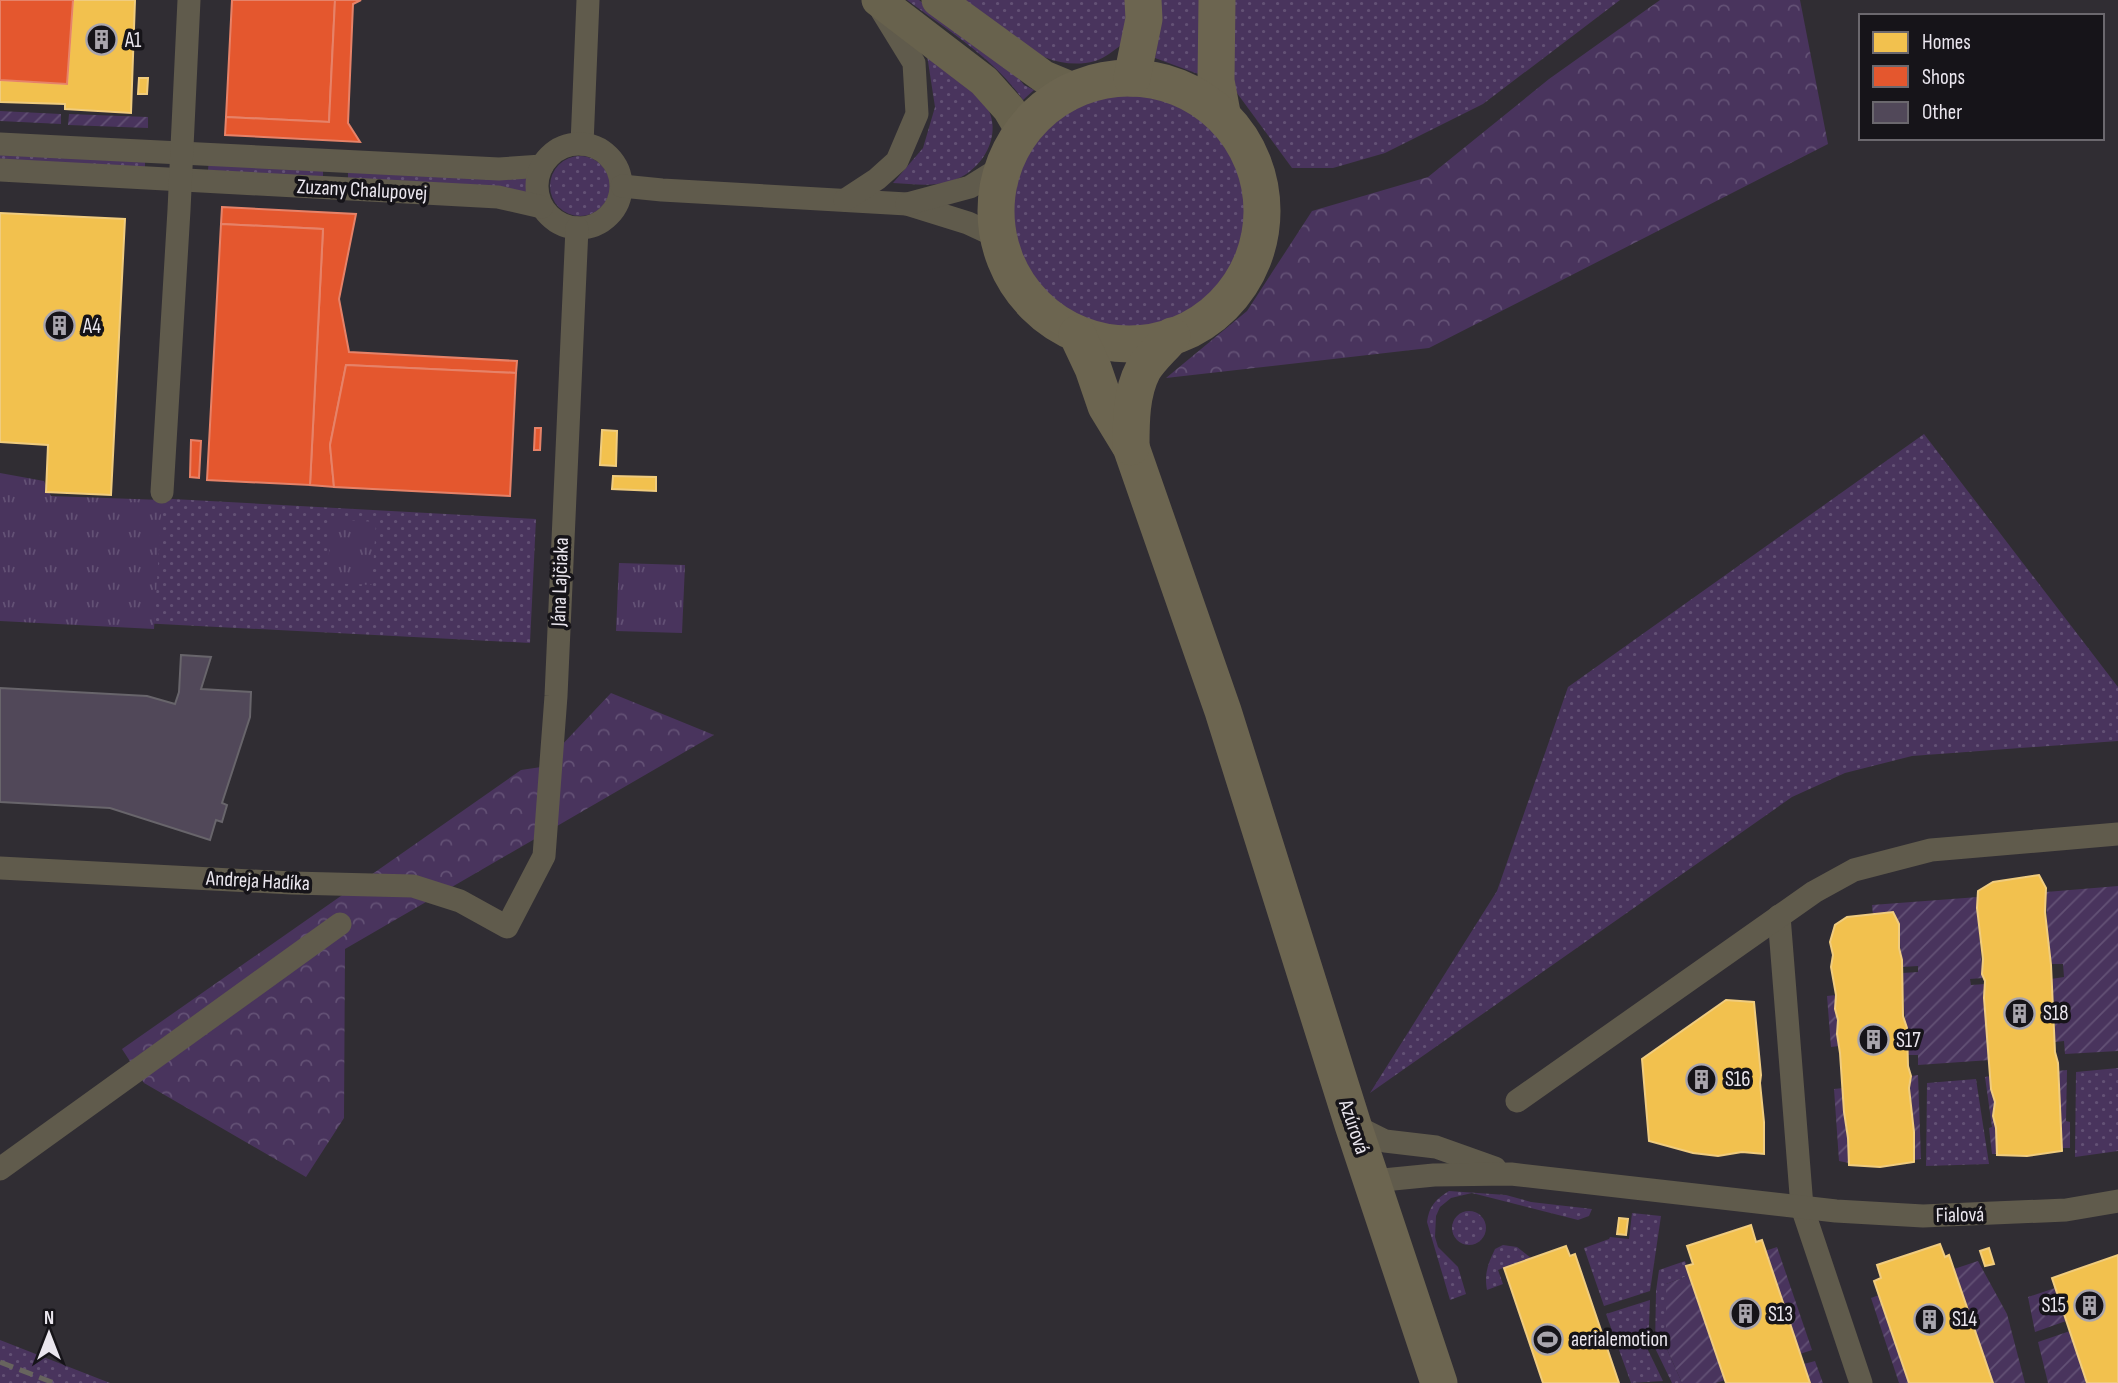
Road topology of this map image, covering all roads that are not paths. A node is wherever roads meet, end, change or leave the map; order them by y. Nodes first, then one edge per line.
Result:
1 (188, 0) edge
2 (588, 0) edge
3 (876, 0) edge
4 (938, 0) edge
5 (1143, 0) edge
6 (1217, 0) edge
7 (1132, 78) junction
8 (1073, 89) junction
9 (1222, 113) junction
10 (1022, 131) junction
11 (0, 144) edge
12 (582, 144) junction
13 (182, 152) junction
14 (542, 166) junction
15 (1002, 167) junction
16 (0, 170) edge
17 (181, 180) junction
18 (622, 186) junction
19 (845, 200) junction
20 (907, 204) junction
21 (542, 207) junction
22 (577, 228) junction
23 (996, 236) junction
24 (1077, 334) junction
25 (1172, 336) junction
26 (1131, 447) junction
27 (162, 492) dead end
28 (2118, 834) edge
29 (0, 868) edge
30 (1779, 916) junction
31 (340, 924) dead end
32 (507, 926) joint
33 (1517, 1101) dead end
34 (1353, 1125) junction
35 (0, 1169) edge
36 (1511, 1174) junction
37 (1373, 1181) junction
38 (2118, 1201) edge
39 (1802, 1207) junction
40 (1439, 1383) edge
41 (1861, 1383) edge

1 - 13 street
2 - 12 street
3 - 10 main road
3 - 19 street
4 - 8 main road
5 - 7 main road
6 - 9 main road
7 - 8 main road
7 - 9 main road
8 - 10 main road
9 - 25 main road
10 - 15 main road
11 - 13 street, Zuzany Chalupovej
12 - 14 street
12 - 18 street
13 - 14 street, Zuzany Chalupovej
13 - 17 street
14 - 21 street
15 - 20 street
15 - 23 main road
16 - 17 street, Zuzany Chalupovej
17 - 21 street, Zuzany Chalupovej
17 - 27 street
18 - 19 street
18 - 22 street
19 - 20 street
20 - 23 street
21 - 22 street, Zuzany Chalupovej
22 - 32 street, Jána Lajčiaka
23 - 24 main road
24 - 25 main road
24 - 26 main road
25 - 26 main road
26 - 34 main road, Azúrová
28 - 30 street
29 - 32 street, Andreja Hadíka
30 - 33 street
30 - 39 street
31 - 35 street
34 - 36 street, Fialová
34 - 37 main road, Azúrová
36 - 37 street, Fialová
36 - 39 street, Fialová
37 - 40 main road, Azúrová
38 - 39 street, Fialová
39 - 41 street

